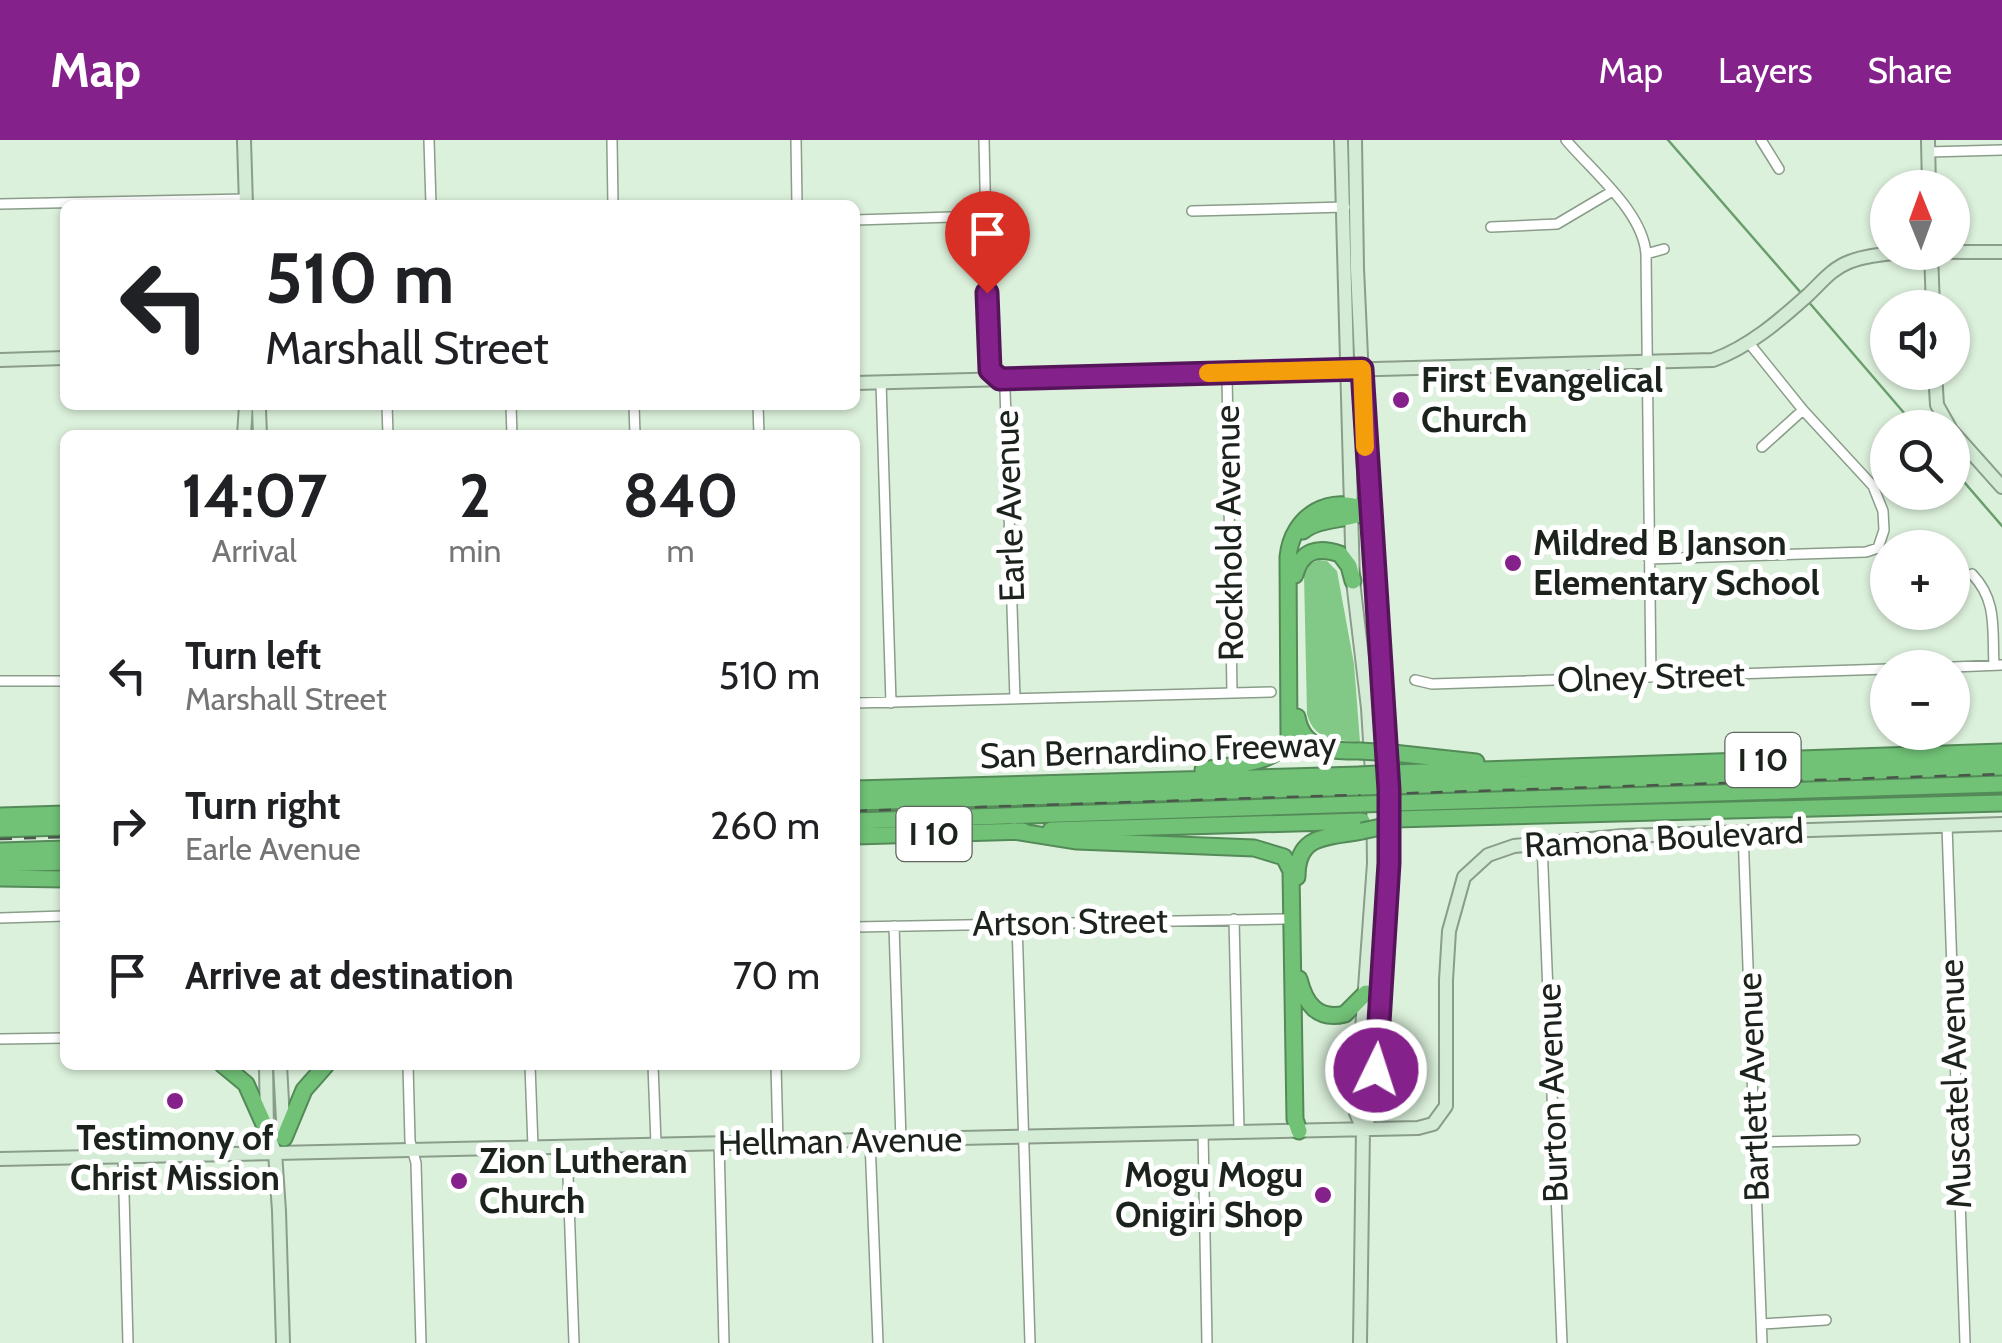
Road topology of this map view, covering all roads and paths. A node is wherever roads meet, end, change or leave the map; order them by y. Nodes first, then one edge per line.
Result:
1 (244, 140) edge
2 (429, 140) edge
3 (612, 140) edge
4 (796, 140) edge
5 (984, 140) edge
6 (1341, 140) edge
7 (1356, 140) edge
8 (1566, 140) edge
9 (1760, 140) edge
10 (1928, 146) edge
11 (2002, 150) edge
12 (1779, 169) dead end
13 (1611, 192) junction
14 (246, 200) edge
15 (431, 200) edge
16 (613, 200) edge
17 (796, 200) edge
18 (0, 204) edge
19 (60, 204) edge
20 (1350, 207) junction
21 (1192, 211) dead end
22 (985, 216) junction
23 (860, 220) edge
24 (1491, 227) dead end
25 (1664, 249) dead end
26 (1970, 252) edge
27 (2002, 252) edge
28 (1646, 254) junction
29 (1870, 256) edge
30 (1749, 344) junction
31 (60, 358) edge
32 (0, 360) edge
33 (1647, 362) junction
34 (1355, 369) junction
35 (1227, 373) junction
36 (1000, 379) junction
37 (880, 382) junction
38 (860, 383) edge
39 (1804, 410) junction
40 (1762, 447) dead end
41 (1970, 451) edge
42 (2002, 487) edge
43 (1350, 502) junction
44 (1368, 512) junction
45 (1350, 520) junction
46 (1649, 559) junction
47 (1972, 574) dead end
48 (1295, 575) junction
49 (1353, 582) junction
50 (1998, 665) edge
51 (1970, 666) edge
52 (1870, 670) edge
53 (1652, 677) junction
54 (1415, 680) dead end
55 (60, 681) edge
56 (0, 682) edge
57 (1271, 692) dead end
58 (1232, 693) junction
59 (1015, 699) junction
60 (891, 702) junction
61 (860, 704) edge
62 (2002, 752) edge
63 (2002, 767) edge
64 (1525, 768) junction
65 (1160, 778) junction
66 (2002, 784) edge
67 (860, 789) edge
68 (860, 802) edge
69 (2002, 803) edge
70 (1361, 804) junction
71 (1396, 804) junction
72 (60, 814) edge
73 (0, 816) edge
74 (860, 821) edge
75 (2002, 824) edge
76 (1947, 826) junction
77 (60, 827) edge
78 (0, 829) edge
79 (1014, 831) junction
80 (1744, 832) junction
81 (860, 836) edge
82 (1542, 843) junction
83 (60, 848) edge
84 (0, 851) edge
85 (60, 862) edge
86 (0, 864) edge
87 (0, 878) edge
88 (60, 880) edge
89 (60, 916) edge
90 (0, 918) edge
91 (1234, 919) junction
92 (1285, 919) dead end
93 (1016, 923) junction
94 (894, 926) junction
95 (860, 927) edge
96 (1299, 979) junction
97 (1366, 992) junction
98 (60, 1038) edge
99 (0, 1040) edge
100 (229, 1070) edge
101 (266, 1070) edge
102 (280, 1070) edge
103 (322, 1070) edge
104 (408, 1070) edge
105 (530, 1070) edge
106 (653, 1070) edge
107 (776, 1070) edge
108 (1438, 1120) joint
109 (1363, 1129) junction
110 (1239, 1130) junction
111 (268, 1131) junction
112 (1299, 1131) junction
113 (1203, 1132) junction
114 (1024, 1136) junction
115 (284, 1138) junction
116 (870, 1140) junction
117 (900, 1140) junction
118 (1855, 1140) dead end
119 (778, 1142) junction
120 (1755, 1142) junction
121 (719, 1143) junction
122 (656, 1144) junction
123 (532, 1147) junction
124 (567, 1147) junction
125 (413, 1150) junction
126 (274, 1152) junction
127 (122, 1156) junction
128 (0, 1159) edge
129 (1826, 1320) dead end
130 (1762, 1324) junction
131 (128, 1343) edge
132 (283, 1343) edge
133 (420, 1343) edge
134 (574, 1343) edge
135 (724, 1343) edge
136 (878, 1343) edge
137 (1030, 1343) edge
138 (1207, 1343) edge
139 (1360, 1343) edge
140 (1562, 1343) edge
141 (1762, 1343) edge
142 (1965, 1343) edge

1 - 14 street
2 - 15 street
3 - 16 street
4 - 17 street
5 - 22 street, Earle Avenue
6 - 20 street
7 - 20 street
8 - 13 street
9 - 12 street
10 - 11 street
13 - 24 street
13 - 28 street
18 - 19 street
20 - 21 street
20 - 34 street
22 - 23 street
22 - 36 street, Earle Avenue
25 - 28 street
26 - 27 street
28 - 33 street
29 - 30 street
30 - 33 street
30 - 39 street
31 - 32 street
33 - 34 street
33 - 46 street
34 - 35 street
34 - 43 street
34 - 44 street
35 - 36 street
35 - 58 street, Rockhold Avenue
36 - 37 street
36 - 59 street, Earle Avenue
37 - 38 street
37 - 60 street
39 - 40 street
39 - 46 street
41 - 42 street
43 - 44 highway
43 - 45 street
43 - 65 highway
44 - 45 highway
44 - 109 street
45 - 48 highway
45 - 49 street
46 - 53 street
47 - 50 street
48 - 49 highway
48 - 64 highway, bridge
49 - 97 street
50 - 51 street
52 - 53 street, Olney Street
53 - 54 street, Olney Street
55 - 56 street
57 - 58 street
58 - 59 street
59 - 60 street
60 - 61 street
62 - 64 highway, San Bernardino Freeway / I 10
63 - 71 highway
64 - 71 highway, San Bernardino Freeway / I 10
65 - 67 highway, San Bernardino Freeway / I 10
65 - 70 highway, San Bernardino Freeway / I 10
66 - 71 highway
68 - 70 highway
69 - 71 highway, San Bernardino Freeway / I 10
70 - 71 highway, bridge
70 - 71 highway, bridge
70 - 71 highway, San Bernardino Freeway / I 10, bridge
70 - 74 highway
70 - 79 highway, San Bernardino Freeway / I 10
70 - 96 highway
72 - 73 highway
75 - 76 street, Ramona Boulevard
76 - 80 street, Ramona Boulevard
76 - 142 street, Muscatel Avenue
77 - 78 highway
79 - 81 highway, San Bernardino Freeway / I 10
79 - 112 highway
80 - 82 street, Ramona Boulevard
80 - 120 street, Bartlett Avenue
82 - 108 street, Ramona Boulevard
82 - 140 street, Burton Avenue
83 - 84 highway
85 - 86 highway
87 - 88 highway
89 - 90 street
91 - 92 street, Artson Street
91 - 93 street, Artson Street
91 - 110 street
93 - 94 street, Artson Street
93 - 114 street
94 - 95 street, Artson Street
94 - 117 street
96 - 97 highway
96 - 112 highway
97 - 109 street
98 - 99 street
100 - 111 highway
101 - 111 street
102 - 115 street
103 - 115 highway
104 - 125 street
105 - 123 street
106 - 122 street
107 - 119 street
108 - 109 street, Hellman Avenue
109 - 112 street, Hellman Avenue
109 - 139 street
110 - 112 street, Hellman Avenue
110 - 113 street, Hellman Avenue
111 - 126 street
113 - 114 street, Hellman Avenue
113 - 138 street
114 - 117 street, Hellman Avenue
114 - 137 street
115 - 126 street
116 - 117 street, Hellman Avenue
116 - 119 street, Hellman Avenue
116 - 136 street
118 - 120 street
119 - 121 street, Hellman Avenue
120 - 130 street, Bartlett Avenue
121 - 122 street, Hellman Avenue
121 - 135 street
122 - 124 street, Hellman Avenue
123 - 124 street, Hellman Avenue
123 - 125 street, Hellman Avenue
124 - 134 street
125 - 126 street, Hellman Avenue
125 - 133 street
126 - 127 street, Hellman Avenue
126 - 132 street
127 - 128 street, Hellman Avenue
127 - 131 street
129 - 130 street
130 - 141 street, Bartlett Avenue

